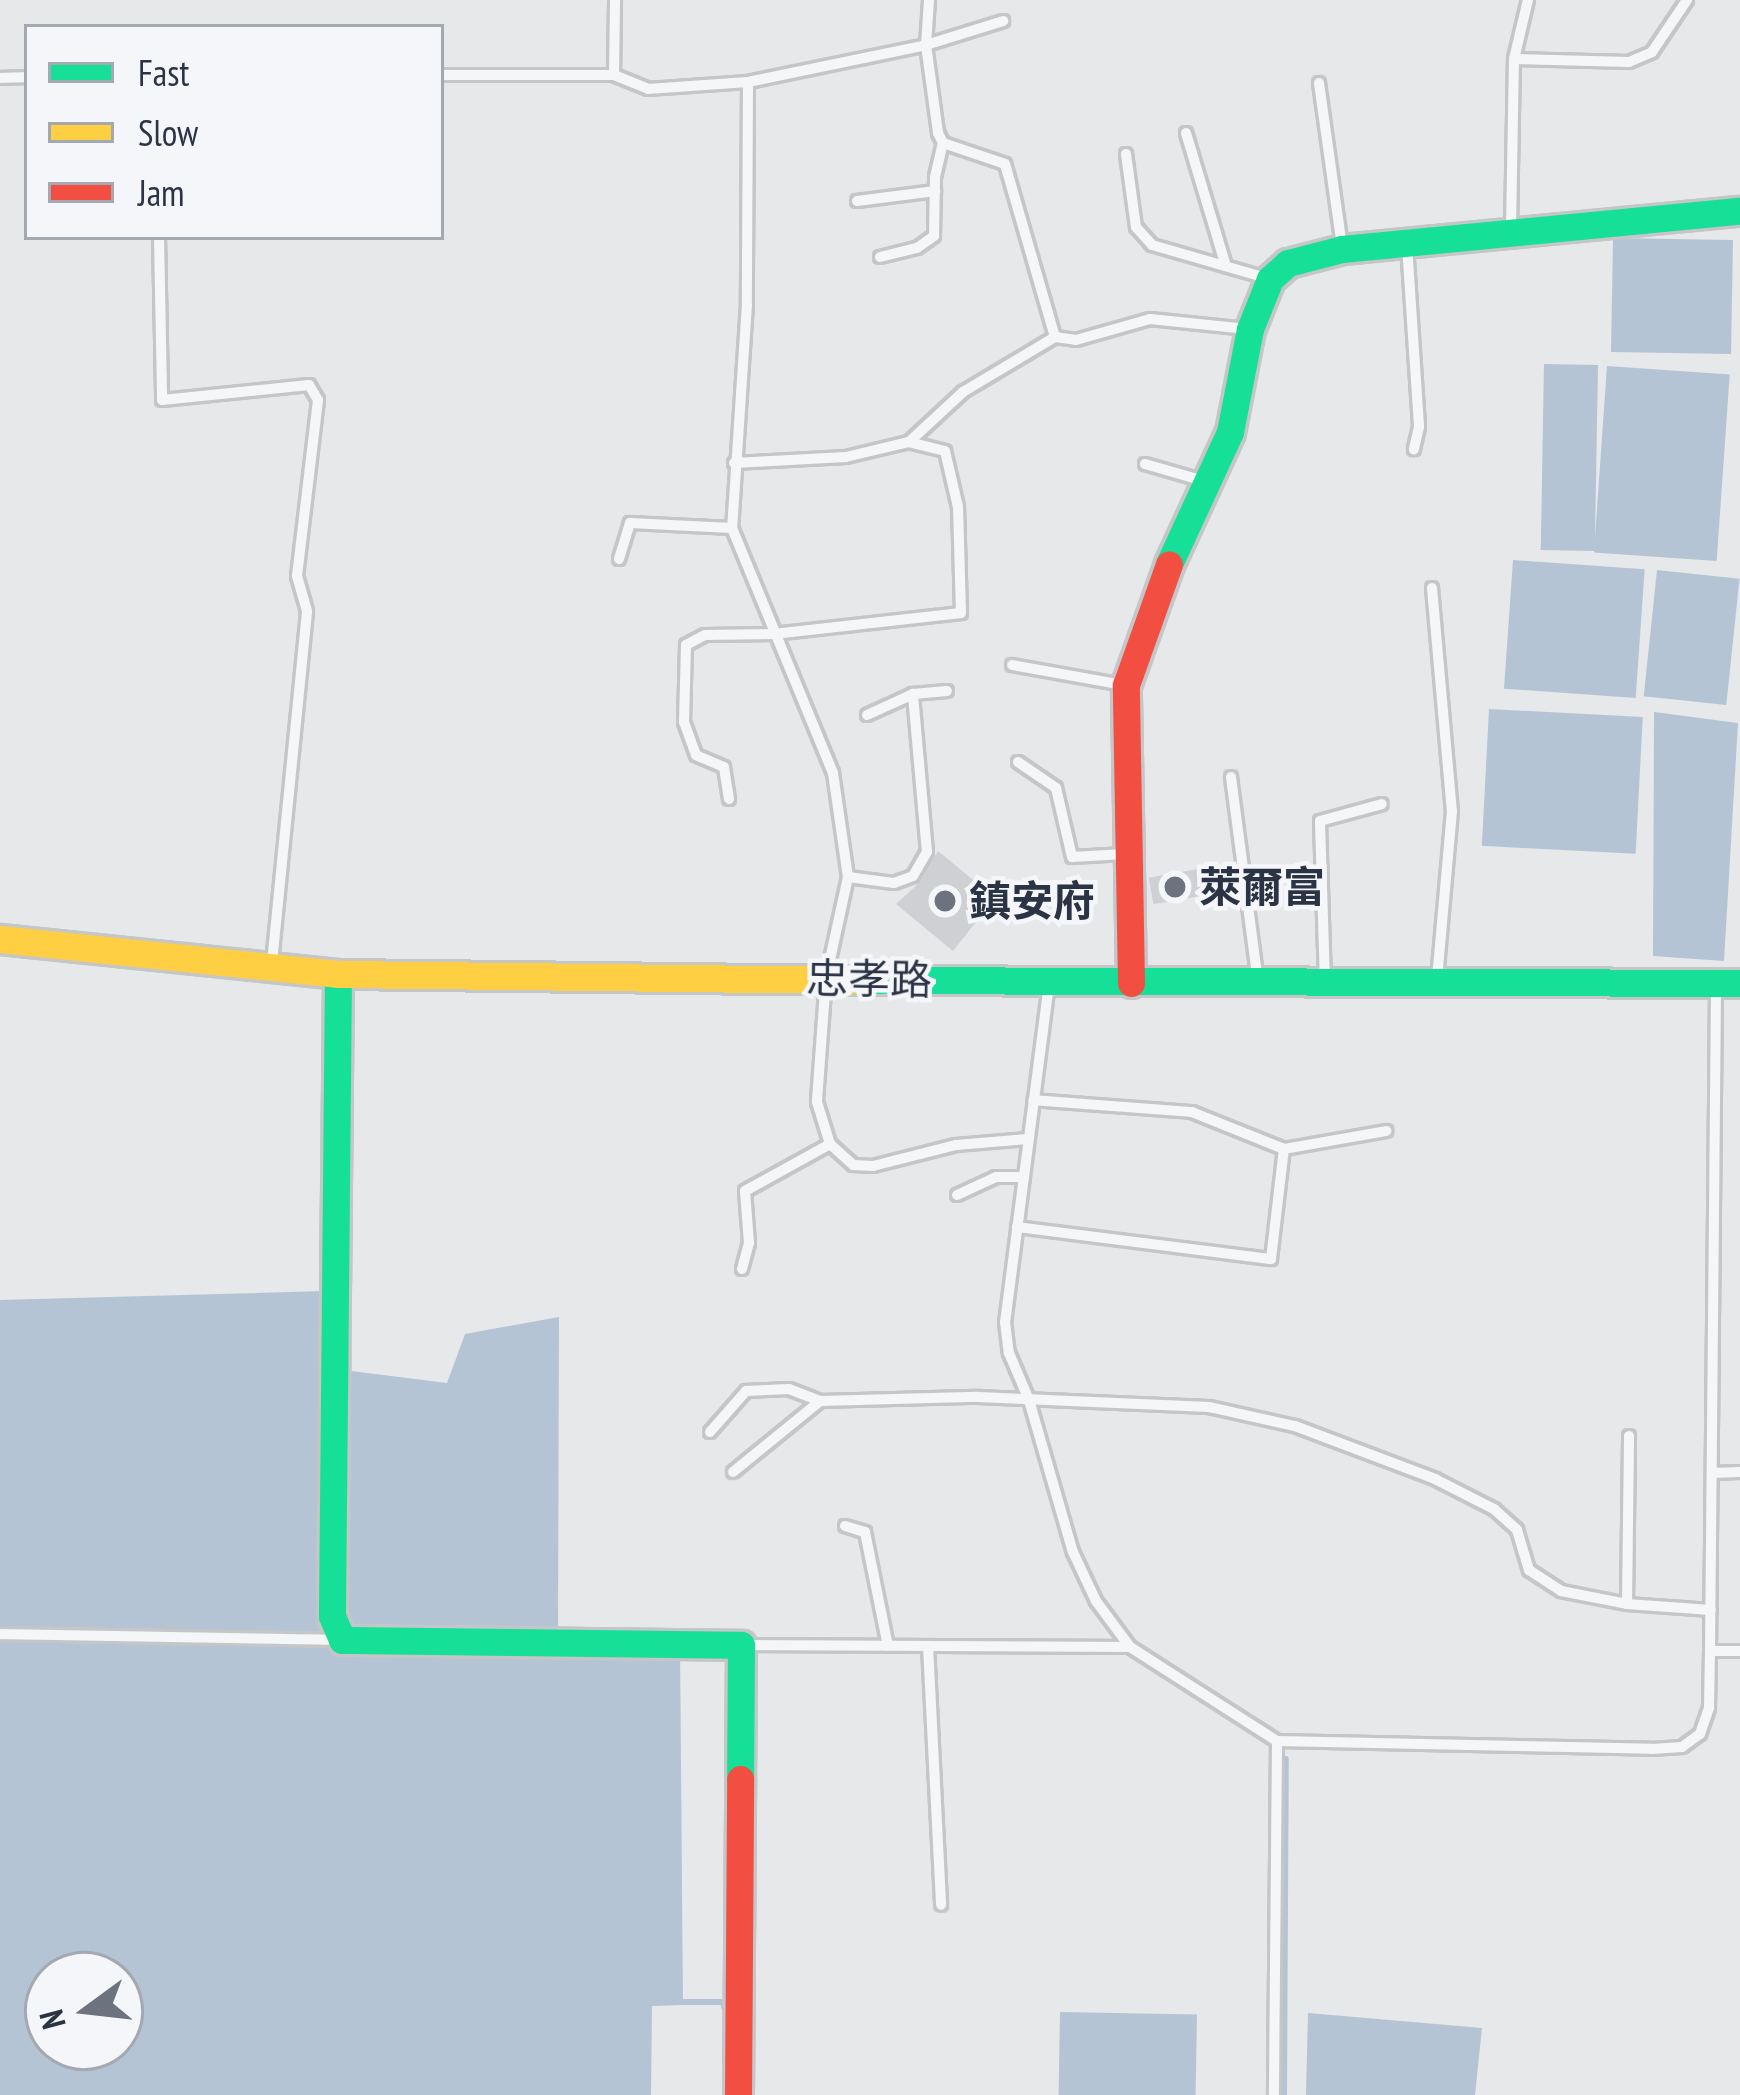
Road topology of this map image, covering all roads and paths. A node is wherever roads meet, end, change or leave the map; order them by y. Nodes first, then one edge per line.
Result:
1 (615, 0) edge
2 (929, 0) edge
3 (1528, 0) edge
4 (1687, 0) edge
5 (1003, 21) dead end
6 (926, 45) junction
7 (1514, 59) junction
8 (444, 75) edge
9 (614, 75) junction
10 (748, 82) junction
11 (1319, 83) dead end
12 (1186, 133) dead end
13 (943, 143) junction
14 (1126, 154) dead end
15 (934, 191) junction
16 (857, 201) dead end
17 (1740, 211) edge
18 (1511, 233) junction
19 (159, 240) edge
20 (1407, 244) junction
21 (1342, 249) junction
22 (880, 257) dead end
23 (1226, 266) junction
24 (1270, 279) junction
25 (1250, 329) junction
26 (1055, 337) junction
27 (909, 442) junction
28 (1414, 449) dead end
29 (734, 463) junction
30 (1144, 464) dead end
31 (1207, 482) junction
32 (732, 528) junction
33 (619, 559) dead end
34 (1432, 588) dead end
35 (774, 634) junction
36 (1012, 665) dead end
37 (1126, 685) junction
38 (947, 691) dead end
39 (913, 694) junction
40 (867, 715) dead end
41 (1018, 762) dead end
42 (1231, 777) dead end
43 (729, 799) dead end
44 (1382, 804) dead end
45 (1128, 854) junction
46 (848, 877) junction
47 (0, 939) edge
48 (272, 968) junction
49 (338, 974) junction
50 (826, 978) junction
51 (1050, 981) junction
52 (1131, 982) junction
53 (1436, 983) junction
54 (1728, 983) edge
55 (1258, 984) junction
56 (1325, 985) junction
57 (1033, 1100) junction
58 (1386, 1131) dead end
59 (1028, 1139) junction
60 (830, 1144) junction
61 (1284, 1149) junction
62 (1024, 1177) junction
63 (958, 1195) dead end
64 (1017, 1227) junction
65 (742, 1270) dead end
66 (1030, 1400) junction
67 (820, 1401) junction
68 (710, 1432) dead end
69 (1629, 1436) dead end
70 (733, 1472) dead end
71 (1740, 1472) edge
72 (1712, 1473) junction
73 (844, 1526) dead end
74 (1627, 1604) junction
75 (1711, 1610) junction
76 (0, 1634) edge
77 (342, 1640) junction
78 (741, 1645) junction
79 (888, 1646) junction
80 (928, 1646) junction
81 (1130, 1647) junction
82 (1710, 1651) junction
83 (1740, 1651) edge
84 (1277, 1741) junction
85 (941, 1905) dead end
86 (737, 2095) edge
87 (1274, 2095) edge

1 - 9 lane
2 - 6 lane
3 - 7 lane
4 - 7 lane
5 - 6 lane
6 - 10 lane
6 - 13 lane
7 - 18 lane
8 - 9 lane
9 - 10 lane
10 - 29 lane
11 - 21 lane
12 - 23 lane
13 - 15 lane
13 - 26 lane
14 - 23 lane
15 - 16 lane
15 - 22 lane
17 - 18 street
18 - 20 street
19 - 48 lane
20 - 21 street
20 - 28 lane
21 - 24 street
23 - 24 lane
24 - 25 street
25 - 26 lane
25 - 31 street
26 - 27 lane
27 - 29 lane
27 - 35 lane
29 - 32 lane
30 - 31 lane
31 - 37 street
32 - 33 lane
32 - 35 lane
34 - 53 lane
35 - 43 lane
35 - 46 lane
36 - 37 lane
37 - 45 street
38 - 39 lane
39 - 40 lane
39 - 46 lane
41 - 45 lane
42 - 55 lane
44 - 56 lane
45 - 52 street
46 - 50 lane
47 - 48 street, 忠孝路
48 - 49 street, 忠孝路
49 - 50 street, 忠孝路
49 - 77 street
50 - 51 street, 忠孝路
50 - 60 lane
51 - 52 street, 忠孝路
51 - 57 lane
52 - 55 street, 忠孝路
53 - 54 street, 忠孝路
53 - 56 street, 忠孝路
54 - 72 lane
55 - 56 street, 忠孝路
57 - 59 lane
57 - 61 lane
58 - 61 lane
59 - 60 lane
59 - 62 lane
60 - 65 lane
61 - 64 lane
62 - 63 lane
62 - 64 lane
64 - 66 lane
66 - 67 lane
66 - 74 lane
66 - 81 lane
67 - 68 lane
67 - 70 lane
69 - 74 lane
71 - 72 lane
72 - 75 lane
73 - 79 lane
74 - 75 lane
75 - 82 lane
76 - 77 lane
77 - 78 street
78 - 79 lane
78 - 86 street
79 - 80 lane
80 - 81 lane
80 - 85 lane
81 - 84 lane
82 - 83 lane
82 - 84 lane
84 - 87 lane

